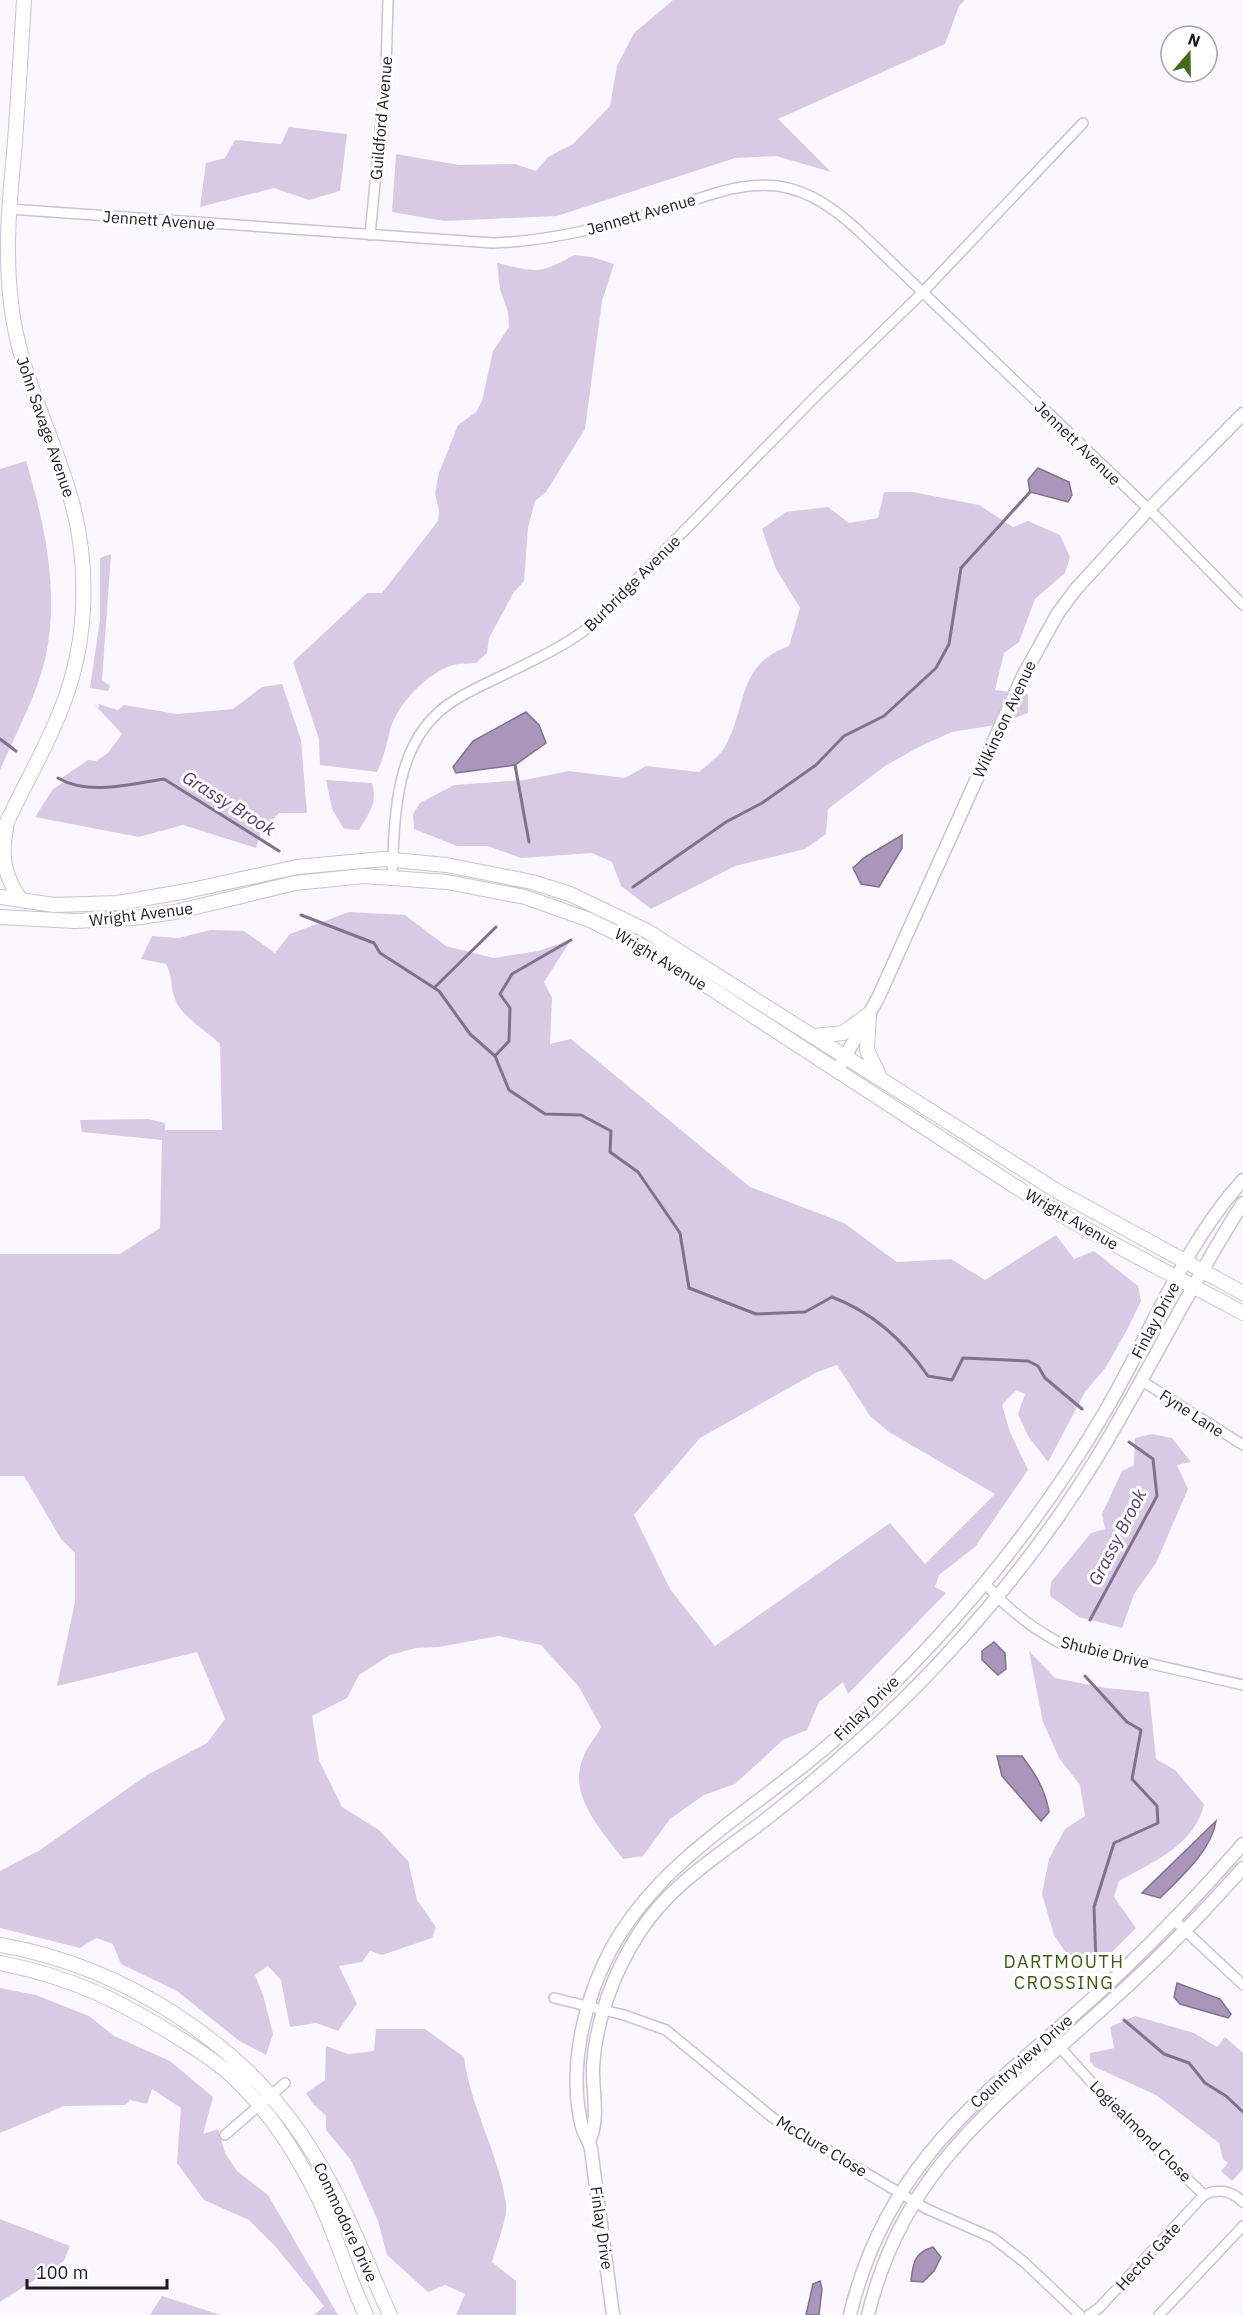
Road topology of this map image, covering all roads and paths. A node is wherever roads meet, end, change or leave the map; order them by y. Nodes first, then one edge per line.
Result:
1 (24, 0) edge
2 (388, 0) edge
3 (1083, 123) dead end
4 (9, 209) junction
5 (370, 235) junction
6 (922, 293) junction
7 (1243, 414) edge
8 (1148, 510) junction
9 (1243, 606) edge
10 (10, 814) junction
11 (0, 829) edge
12 (0, 838) edge
13 (393, 859) junction
14 (392, 876) junction
15 (0, 897) edge
16 (21, 900) junction
17 (3, 920) edge
18 (869, 1014) junction
19 (815, 1036) junction
20 (847, 1055) junction
21 (837, 1071) junction
22 (881, 1077) junction
23 (1243, 1180) edge
24 (1243, 1203) edge
25 (1187, 1261) junction
26 (1204, 1270) junction
27 (1179, 1277) junction
28 (1194, 1286) junction
29 (1243, 1293) edge
30 (1243, 1313) edge
31 (1142, 1381) junction
32 (1243, 1445) edge
33 (985, 1583) junction
34 (998, 1599) junction
35 (1243, 1685) edge
36 (1243, 1844) edge
37 (1243, 1868) edge
38 (1174, 1920) junction
39 (1185, 1930) junction
40 (0, 1945) edge
41 (0, 1963) edge
42 (1243, 1985) edge
43 (554, 1998) dead end
44 (588, 2006) junction
45 (604, 2010) junction
46 (1049, 2035) junction
47 (1060, 2047) junction
48 (285, 2083) dead end
49 (264, 2100) junction
50 (225, 2135) dead end
51 (590, 2141) junction
52 (900, 2193) junction
53 (1204, 2195) junction
54 (1241, 2195) edge
55 (914, 2201) junction
56 (1243, 2226) edge
57 (366, 2315) edge
58 (390, 2315) edge
59 (613, 2315) edge
60 (850, 2315) edge
61 (868, 2315) edge
62 (1080, 2315) edge
63 (1089, 2315) edge
64 (1159, 2315) edge

1 - 4 main road, John Savage Avenue
2 - 5 street, Guildford Avenue
3 - 6 street, Burbridge Avenue
4 - 5 street, Jennett Avenue
4 - 10 main road, John Savage Avenue
5 - 6 street, Jennett Avenue
6 - 8 street, Jennett Avenue
6 - 13 street, Burbridge Avenue
7 - 8 street, Wilkinson Avenue
8 - 9 street, Jennett Avenue
8 - 18 street, Wilkinson Avenue
10 - 11 main road
10 - 12 main road, John Savage Avenue
10 - 16 main road
13 - 14 street, Burbridge Avenue
13 - 16 main road, Wright Avenue
13 - 19 main road, Wright Avenue
14 - 17 main road, Wright Avenue
14 - 21 main road, Wright Avenue
15 - 16 main road, Wright Avenue
18 - 19 main road
18 - 20 street, Wilkinson Avenue
18 - 22 main road
19 - 20 main road, Wright Avenue
20 - 21 street, Wilkinson Avenue
20 - 22 main road, Wright Avenue
21 - 27 main road, Wright Avenue
22 - 25 main road, Wright Avenue
23 - 25 street, Finlay Drive
24 - 26 street, Finlay Drive
25 - 26 main road, Wright Avenue
25 - 27 street, Finlay Drive
26 - 28 street, Finlay Drive
26 - 29 main road, Wright Avenue
27 - 28 main road, Wright Avenue
27 - 33 street, Finlay Drive
28 - 30 main road, Wright Avenue
28 - 31 street, Finlay Drive
31 - 32 street, Fyne Lane
31 - 34 street, Finlay Drive
33 - 34 street, Shubie Drive
33 - 44 street, Finlay Drive
34 - 35 street, Shubie Drive
34 - 45 street, Finlay Drive
36 - 38 street, Countryview Drive
37 - 39 street, Countryview Drive
38 - 39 street
38 - 46 street, Countryview Drive
39 - 42 street
39 - 47 street, Countryview Drive
40 - 49 main road, Commodore Drive
41 - 49 main road, Commodore Drive
43 - 44 street, McClure Close
44 - 45 street, McClure Close
44 - 51 street, Finlay Drive
45 - 51 street, Finlay Drive
45 - 52 street, McClure Close
46 - 47 street, Logiealmond Close
46 - 52 street, Countryview Drive
47 - 53 street, Logiealmond Close
47 - 55 street, Countryview Drive
48 - 49 street
49 - 50 street
49 - 57 main road, Commodore Drive
49 - 58 main road, Commodore Drive
51 - 59 street, Finlay Drive
52 - 55 street, McClure Close
52 - 60 street, Countryview Drive
53 - 54 street, Logiealmond Close
53 - 63 street, Hector Gate
55 - 61 street, Countryview Drive
55 - 62 street, McClure Close
56 - 64 street

